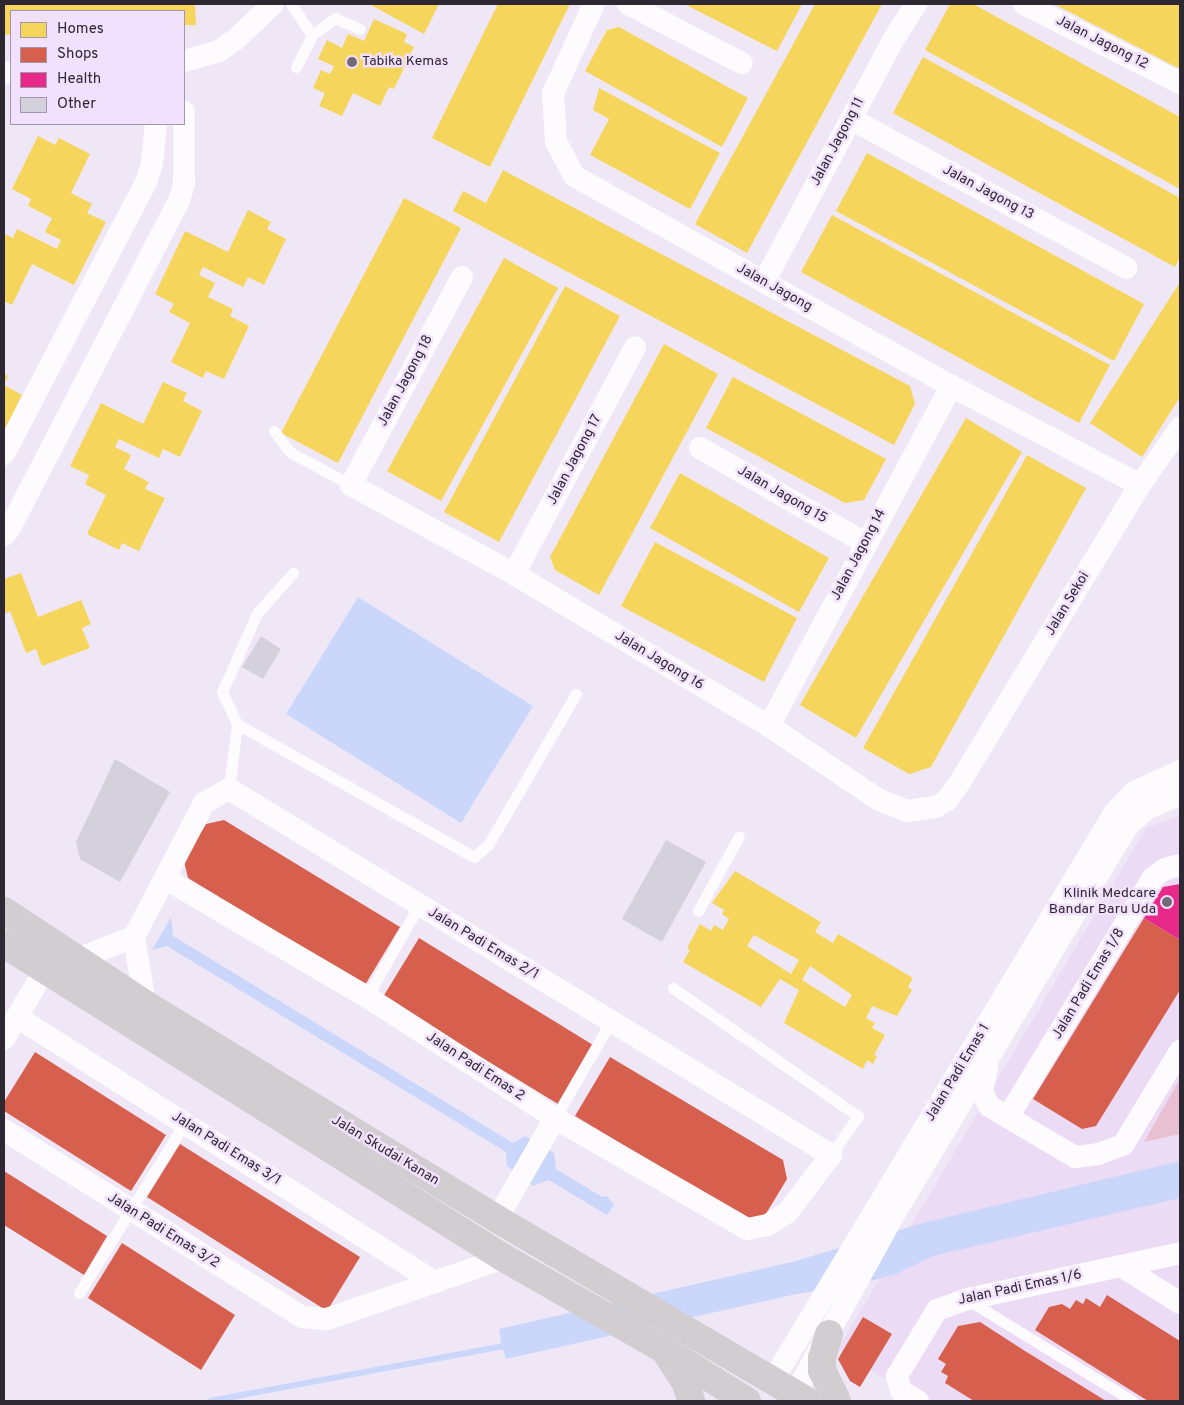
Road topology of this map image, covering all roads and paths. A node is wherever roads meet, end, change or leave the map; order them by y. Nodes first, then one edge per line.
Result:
1 (273, 4) edge
2 (291, 4) edge
3 (594, 4) edge
4 (628, 4) edge
5 (916, 4) edge
6 (1024, 4) edge
7 (360, 29) dead end
8 (312, 35) junction
9 (185, 61) edge
10 (742, 63) dead end
11 (296, 67) dead end
12 (1180, 83) edge
13 (851, 119) junction
14 (156, 125) edge
15 (184, 125) edge
16 (146, 182) junction
17 (179, 201) junction
18 (1126, 268) dead end
19 (462, 277) dead end
20 (764, 282) junction
21 (635, 346) dead end
22 (951, 386) junction
23 (1180, 428) edge
24 (274, 431) dead end
25 (700, 448) dead end
26 (4, 454) edge
27 (351, 485) junction
28 (1140, 485) junction
29 (4, 535) edge
30 (865, 543) junction
31 (293, 573) dead end
32 (514, 574) junction
33 (576, 694) dead end
34 (237, 724) junction
35 (769, 726) junction
36 (1180, 771) edge
37 (960, 782) joint
38 (229, 789) junction
39 (1180, 794) edge
40 (739, 836) dead end
41 (1180, 865) edge
42 (166, 880) junction
43 (419, 905) junction
44 (4, 911) edge
45 (698, 912) dead end
46 (134, 938) junction
47 (4, 944) edge
48 (60, 959) junction
49 (673, 988) dead end
50 (367, 997) junction
51 (145, 1004) junction
52 (17, 1017) junction
53 (610, 1021) junction
54 (4, 1039) edge
55 (1180, 1051) edge
56 (991, 1056) junction
57 (998, 1112) junction
58 (555, 1118) junction
59 (185, 1123) junction
60 (947, 1128) junction
61 (4, 1130) edge
62 (831, 1155) junction
63 (130, 1212) junction
64 (881, 1218) junction
65 (496, 1219) junction
66 (1180, 1253) edge
67 (504, 1258) junction
68 (1121, 1266) junction
69 (435, 1282) junction
70 (78, 1293) dead end
71 (968, 1299) junction
72 (1180, 1303) edge
73 (829, 1334) junction
74 (657, 1345) junction
75 (786, 1396) edge
76 (691, 1401) edge
77 (748, 1401) edge
78 (837, 1401) edge
79 (918, 1401) edge
80 (1133, 1401) edge

1 - 9 street
2 - 8 lane
3 - 20 street, Jalan Jagong
4 - 10 street
5 - 13 street, Jalan Jagong 11
6 - 12 street, Jalan Jagong 12
7 - 8 lane
8 - 11 lane
13 - 18 street, Jalan Jagong 13
13 - 20 street, Jalan Jagong 11
14 - 16 street
15 - 17 street
16 - 17 street
16 - 26 street
17 - 29 street
19 - 27 street, Jalan Jagong 18
20 - 22 street, Jalan Jagong
21 - 32 street, Jalan Jagong 17
22 - 28 street, Jalan Jagong
22 - 30 street, Jalan Jagong 14
23 - 28 street, Jalan Sekoi
24 - 27 lane
25 - 30 street, Jalan Jagong 15
27 - 32 street, Jalan Jagong 16
28 - 37 street, Jalan Sekoi
30 - 35 street, Jalan Jagong 14
31 - 34 lane
32 - 35 street, Jalan Jagong 16
33 - 34 lane
34 - 38 lane
35 - 37 street, Jalan Jagong 16
36 - 64 street, Jalan Padi Emas 1
38 - 42 street
38 - 43 street, Jalan Padi Emas 2/1
39 - 56 street, Jalan Padi Emas 1
40 - 45 lane
41 - 57 street, Jalan Padi Emas 1/8
42 - 46 street
42 - 50 street, Jalan Padi Emas 2
43 - 50 lane
43 - 53 street, Jalan Padi Emas 2/1
44 - 48 street, Jalan Skudai Kanan
46 - 48 street
46 - 51 street
47 - 48 street, Jalan Skudai Kanan
48 - 51 street, Jalan Skudai Kanan
48 - 52 street
48 - 67 street, Jalan Skudai Kanan
49 - 62 lane
50 - 58 street, Jalan Padi Emas 2
51 - 65 street, Jalan Skudai Kanan
52 - 54 street
52 - 59 street, Jalan Padi Emas 3/1
53 - 58 lane
53 - 62 street, Jalan Padi Emas 2/1
55 - 57 street
56 - 57 street
56 - 60 street, Jalan Padi Emas 1
57 - 60 street
58 - 62 street, Jalan Padi Emas 2
58 - 65 street
59 - 63 lane
59 - 69 street, Jalan Padi Emas 3/1
60 - 64 street, Jalan Padi Emas 1
61 - 63 street, Jalan Padi Emas 3/2
63 - 69 street, Jalan Padi Emas 3/2
63 - 70 lane
64 - 73 street, Jalan Padi Emas 1
64 - 75 street, Jalan Padi Emas 1
65 - 75 street, Jalan Skudai Kanan
66 - 68 street, Jalan Padi Emas 1/6
67 - 69 street
67 - 74 street, Jalan Skudai Kanan
68 - 71 street, Jalan Padi Emas 1/6
68 - 72 street
71 - 79 street, Jalan Padi Emas 1/6
71 - 80 lane
73 - 75 street, Jalan Padi Emas 1
73 - 78 street
74 - 76 street
74 - 77 street, Jalan Skudai Kanan

